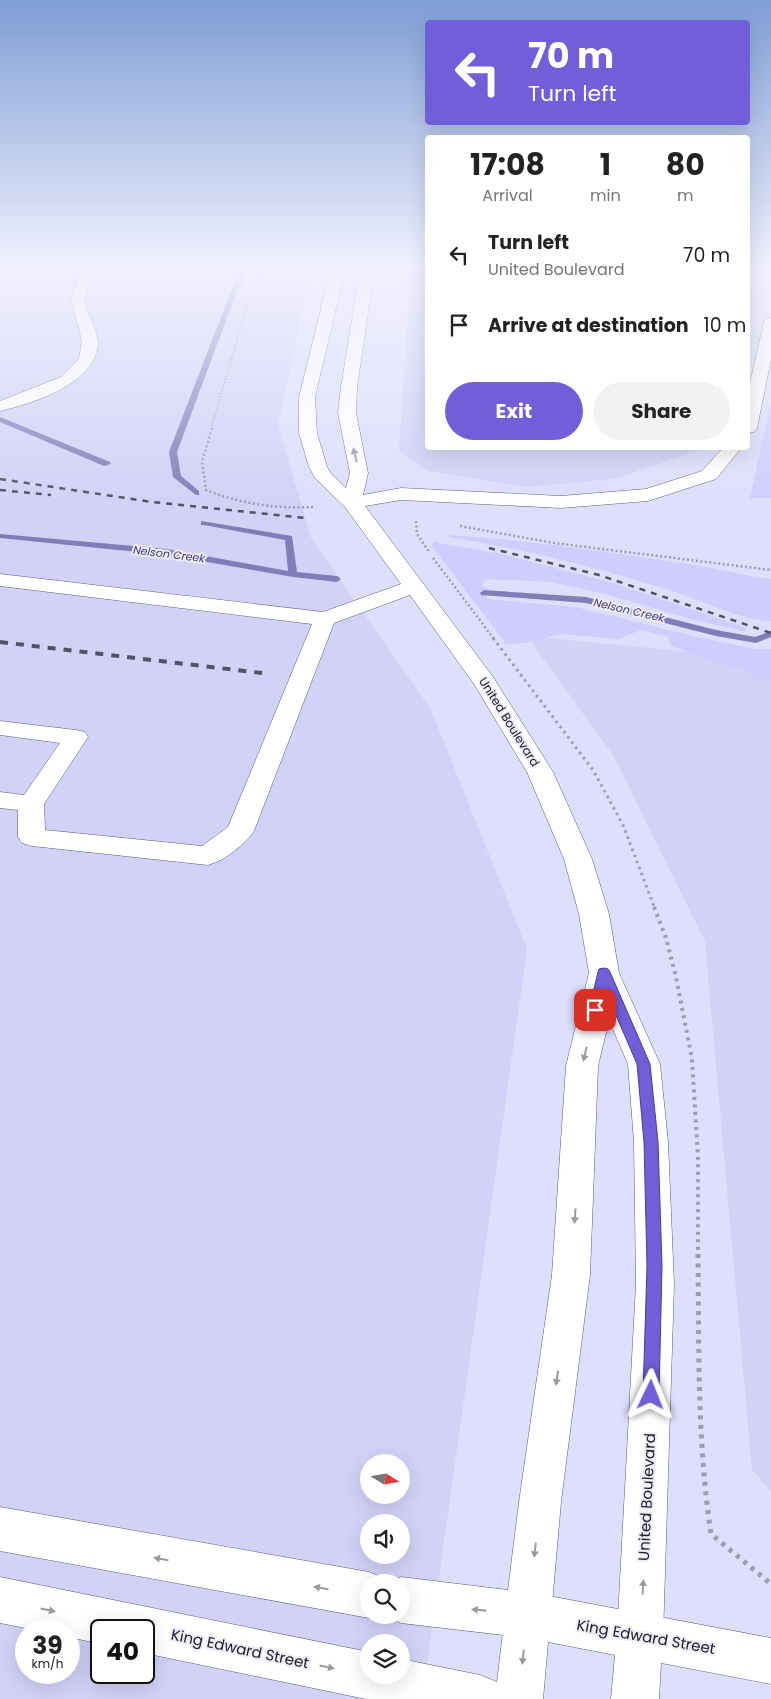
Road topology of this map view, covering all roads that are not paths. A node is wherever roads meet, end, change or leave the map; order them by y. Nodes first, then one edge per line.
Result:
1 (89, 344) edge
2 (319, 344) edge
3 (356, 344) edge
4 (766, 344) edge
5 (0, 406) edge
6 (750, 419) edge
7 (730, 450) edge
8 (352, 503) junction
9 (0, 580) edge
10 (413, 586) junction
11 (325, 619) junction
12 (0, 728) edge
13 (0, 800) edge
14 (31, 804) junction
15 (604, 972) junction
16 (0, 1529) edge
17 (360, 1593) edge
18 (0, 1600) edge
19 (410, 1601) edge
20 (528, 1615) junction
21 (640, 1636) junction
22 (771, 1661) edge
23 (480, 1699) edge
24 (519, 1699) edge
25 (635, 1699) edge

1 - 5 street
2 - 8 street, United Boulevard
8 -> 3 street
4 - 6 street
7 - 8 street
8 - 10 street, United Boulevard
9 - 11 street
10 - 11 street
10 - 15 street, United Boulevard
11 - 14 street
12 - 14 street
13 - 14 street
15 -> 20 street, United Boulevard
21 -> 15 street, United Boulevard
17 -> 16 street
18 -> 23 street, King Edward Street
20 -> 19 street, King Edward Street
20 - 21 street, King Edward Street
20 -> 24 street, United Boulevard
21 - 22 street, King Edward Street
21 - 25 street, United Boulevard

